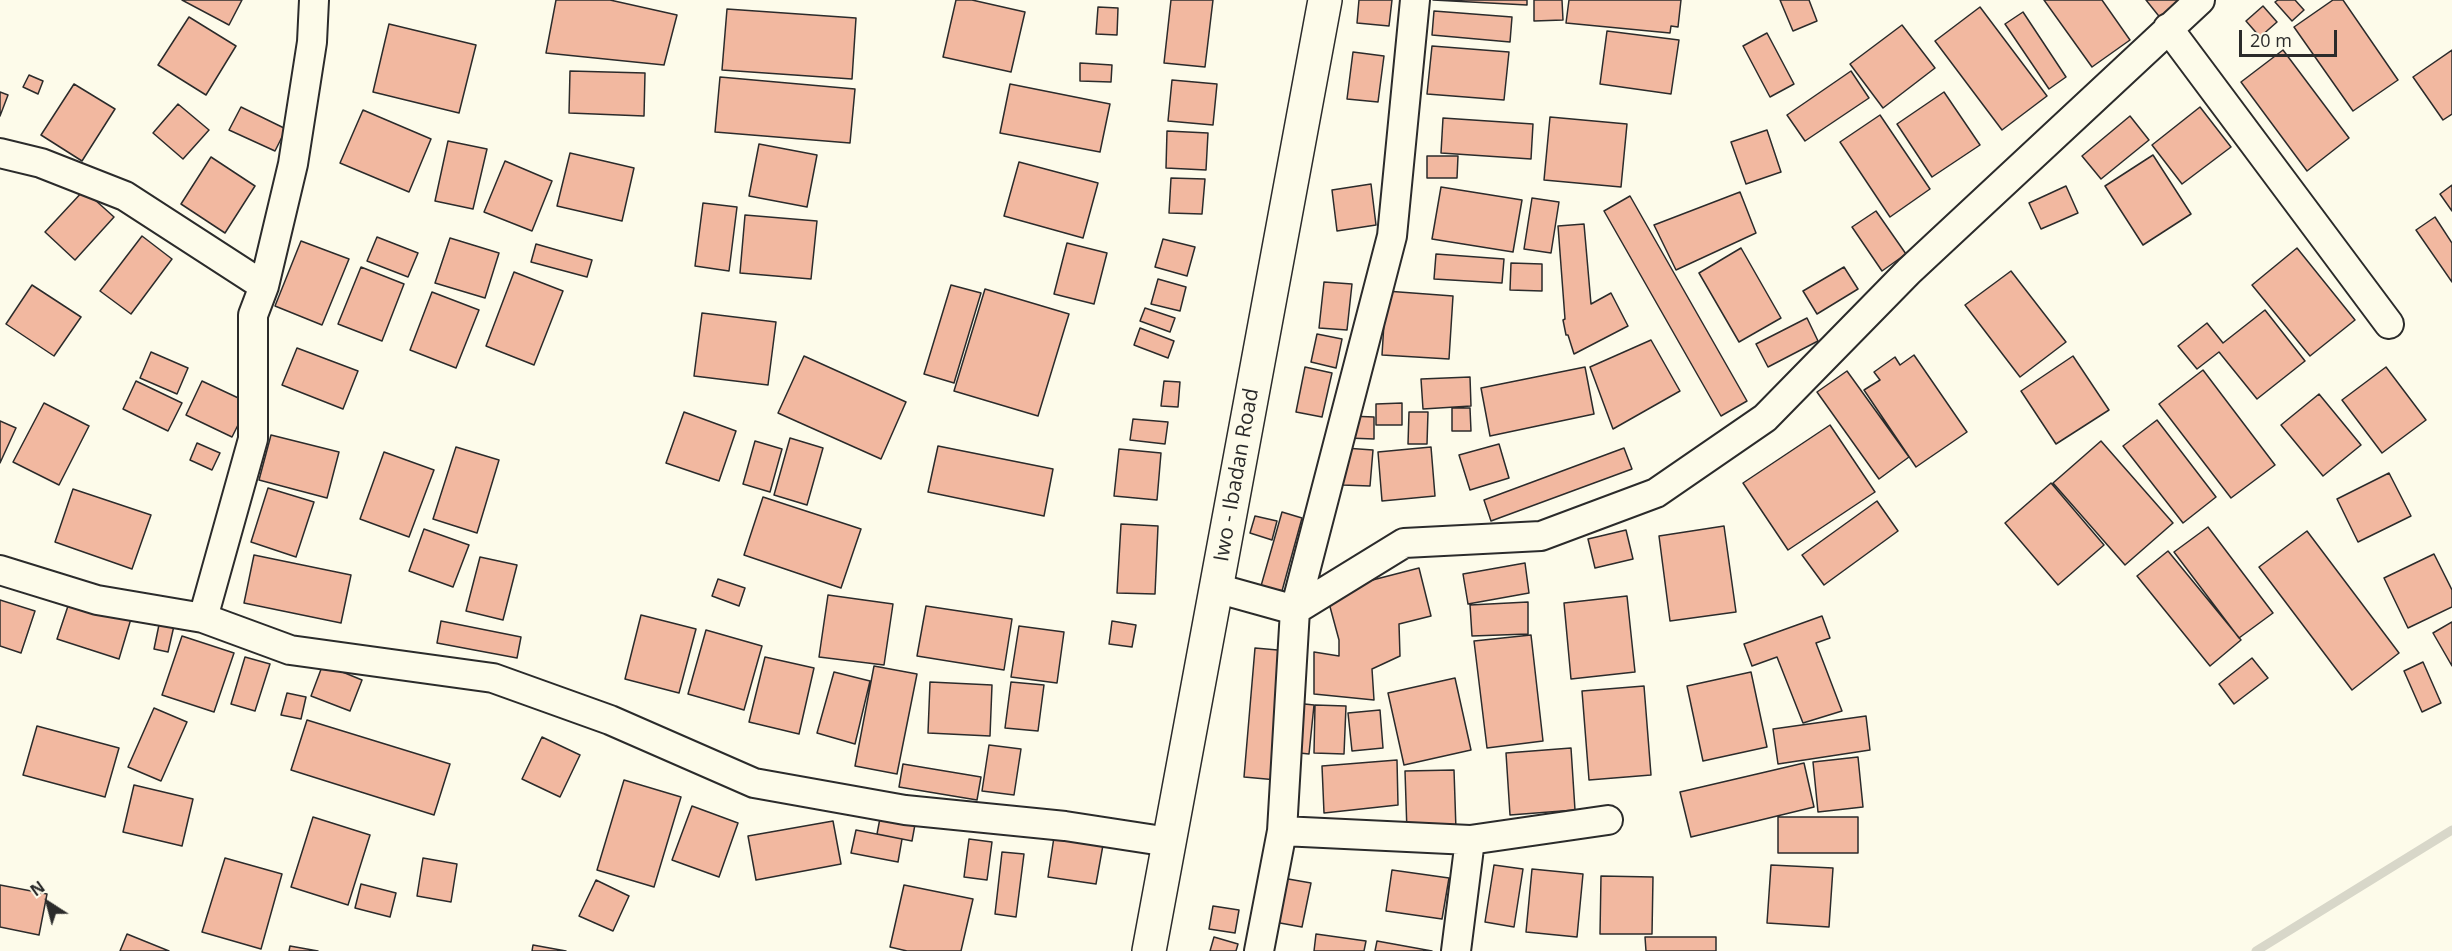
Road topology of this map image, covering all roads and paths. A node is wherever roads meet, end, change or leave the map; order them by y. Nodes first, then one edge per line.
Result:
1 (314, 0) edge
2 (1325, 0) edge
3 (1415, 0) edge
4 (2200, 0) edge
5 (2168, 28) junction
6 (0, 153) edge
7 (264, 286) junction
8 (2389, 324) dead end
9 (0, 570) edge
10 (1216, 588) junction
11 (1295, 610) junction
12 (203, 618) junction
13 (1608, 819) dead end
14 (1282, 831) junction
15 (1470, 840) junction
16 (1169, 842) junction
17 (1149, 951) edge
18 (1259, 951) edge
19 (1456, 951) edge

1 - 7 street
2 - 10 main road, Iwo - Ibadan Road
3 - 11 street
4 - 5 street
5 - 8 street
5 - 11 street
6 - 7 street
7 - 12 street
9 - 12 street
10 - 11 street
10 - 16 main road, Iwo - Ibadan Road
11 - 14 street
12 - 16 street
13 - 15 street
14 - 15 street
14 - 18 street
15 - 19 street
16 - 17 main road, Iwo - Ibadan Road

